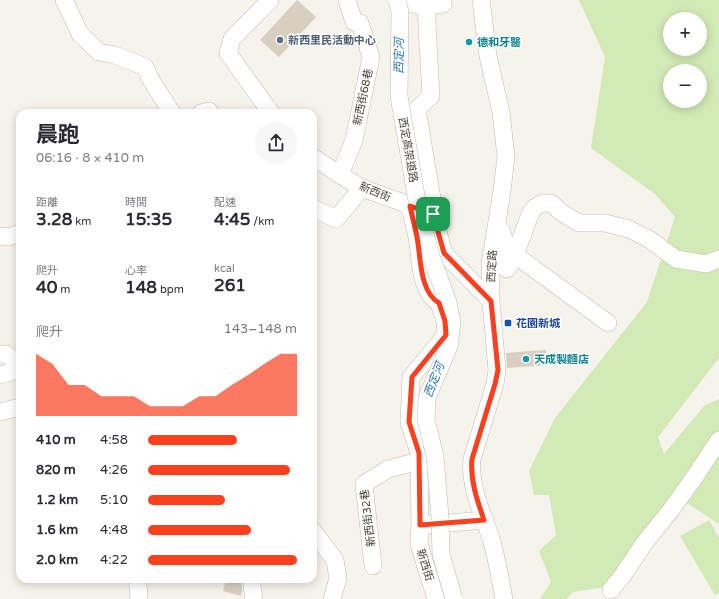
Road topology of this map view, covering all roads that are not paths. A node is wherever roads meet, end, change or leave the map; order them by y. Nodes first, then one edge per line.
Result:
1 (64, 0) edge
2 (270, 0) edge
3 (347, 0) edge
4 (397, 0) edge
5 (409, 0) edge
6 (443, 0) edge
7 (481, 0) edge
8 (426, 7) junction
9 (169, 109) edge
10 (268, 109) edge
11 (317, 160) edge
12 (340, 175) junction
13 (362, 188) junction
14 (410, 206) junction
15 (317, 210) edge
16 (433, 214) junction
17 (497, 218) junction
18 (16, 234) edge
19 (0, 236) edge
20 (515, 255) junction
21 (719, 259) edge
22 (491, 301) junction
23 (608, 322) dead end
24 (0, 354) edge
25 (16, 362) edge
26 (16, 370) edge
27 (0, 375) edge
28 (16, 408) edge
29 (0, 412) edge
30 (719, 440) edge
31 (419, 461) junction
32 (484, 520) junction
33 (420, 525) junction
34 (317, 536) edge
35 (373, 566) dead end
36 (138, 583) edge
37 (252, 583) edge
38 (611, 590) dead end
39 (138, 599) edge
40 (254, 599) edge
41 (332, 599) edge
42 (436, 599) edge
43 (454, 599) edge
44 (504, 599) edge

1 - 9 street
2 - 10 street
3 - 12 street, 新西街68巷
4 - 43 street, 西定高架道路, bridge
5 - 8 street
6 - 8 street
7 - 17 street, 西定路
8 - 16 street
11 - 12 street, 新西街
12 - 13 street, 新西街
13 - 14 street, 新西街
13 - 15 street
14 - 16 street
14 - 31 street, 新西街
16 - 22 street
17 - 20 street
17 - 22 street, 西定路
18 - 19 street
20 - 21 street
20 - 23 street
22 - 32 street, 西定路
24 - 25 street
26 - 27 street
28 - 29 street
30 - 38 street
31 - 33 street, 新西街
31 - 35 street, 新西街32巷
32 - 33 street
32 - 44 street, 西定路
33 - 42 street, 新西街
34 - 41 street
36 - 39 street
37 - 40 street

